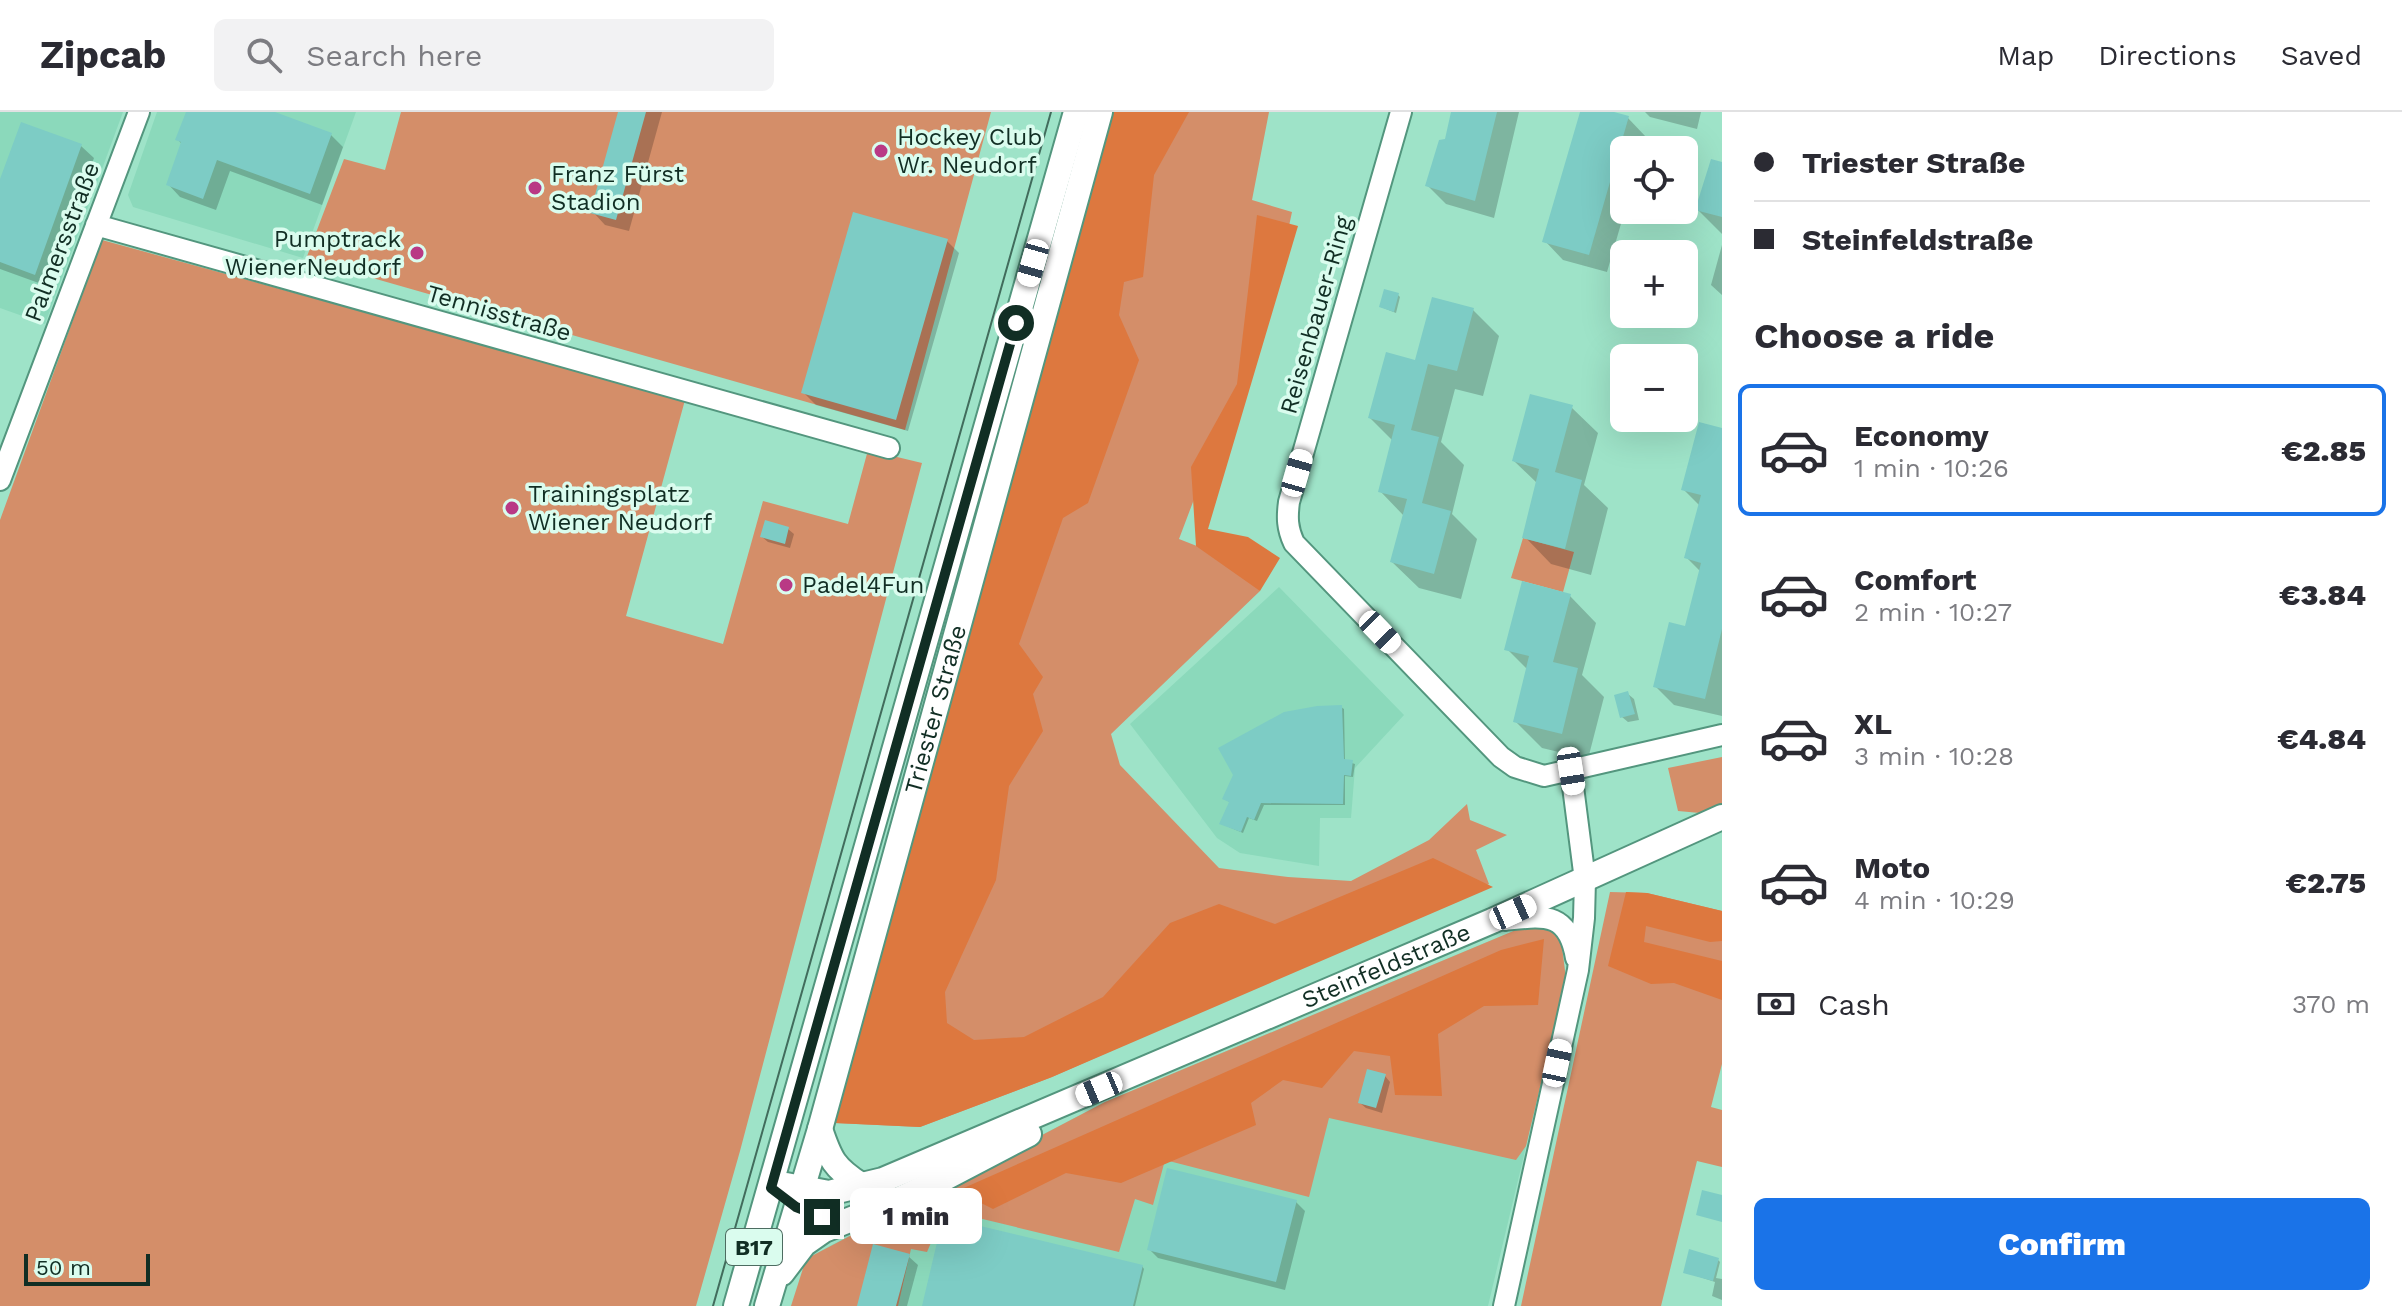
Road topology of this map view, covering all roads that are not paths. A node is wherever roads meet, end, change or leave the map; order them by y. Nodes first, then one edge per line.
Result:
1 (139, 112) edge
2 (1076, 112) edge
3 (1100, 112) edge
4 (1401, 112) edge
5 (96, 225) junction
6 (889, 448) dead end
7 (0, 480) edge
8 (1722, 735) edge
9 (1571, 771) junction
10 (1722, 817) edge
11 (1585, 880) junction
12 (1492, 921) junction
13 (1578, 970) junction
14 (1180, 1055) junction
15 (820, 1129) junction
16 (772, 1185) junction
17 (861, 1185) junction
18 (799, 1198) junction
19 (848, 1219) junction
20 (770, 1295) edge
21 (736, 1306) edge
22 (1504, 1306) edge

1 - 5 street, Palmersstraße
2 - 16 main road, Triester Straße / B17
3 - 15 main road, Triester Straße / B17
4 - 9 street, Reisenbauer-Ring
5 - 6 street, Tennisstraße
5 - 7 street, Palmersstraße
8 - 9 street, Reisenbauer-Ring
9 - 11 street
10 - 11 main road, Steinfeldstraße
11 - 12 main road, Steinfeldstraße
11 - 13 street
12 - 13 street
12 - 14 main road, Steinfeldstraße
13 - 22 street
14 - 17 main road, Steinfeldstraße
14 - 19 main road, Steinfeldstraße
15 - 17 main road
15 - 18 main road, Triester Straße / B17
16 - 18 main road
16 - 21 main road, Triester Straße / B17
17 - 18 main road, Steinfeldstraße
18 - 19 main road
18 - 20 main road, Triester Straße / B17
19 - 20 main road, Steinfeldstraße

